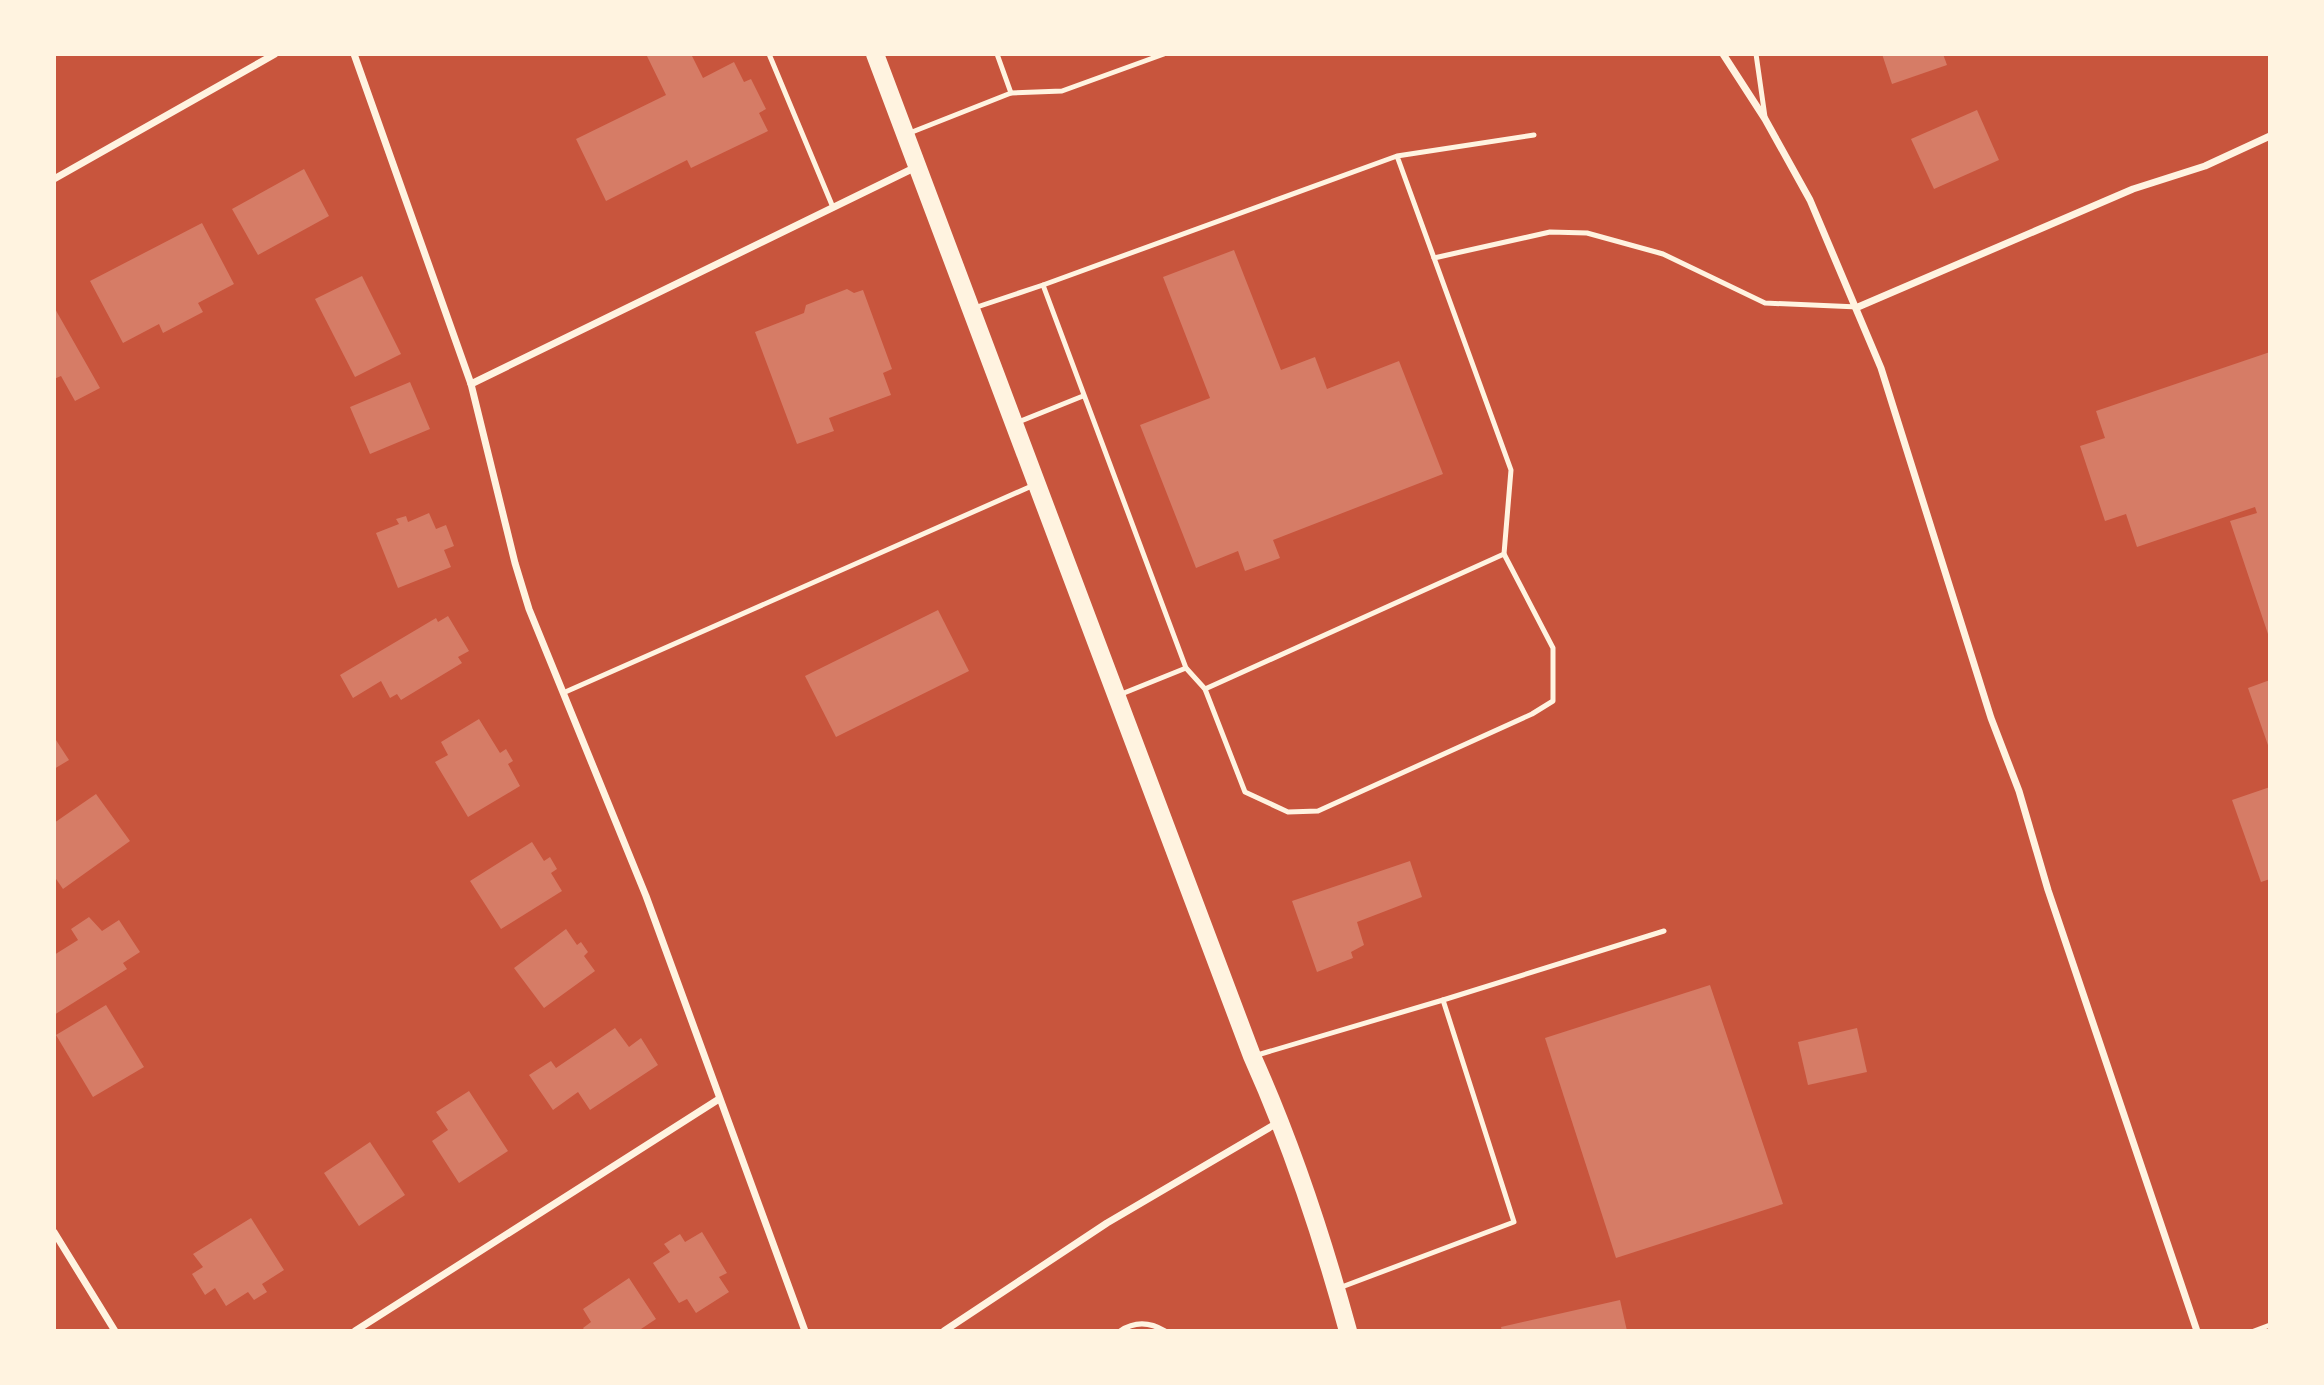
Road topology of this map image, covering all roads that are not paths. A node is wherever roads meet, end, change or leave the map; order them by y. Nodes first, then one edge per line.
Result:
1 (275, 54) edge
2 (354, 54) edge
3 (769, 54) edge
4 (875, 54) edge
5 (997, 54) edge
6 (1164, 54) edge
7 (1723, 54) edge
8 (1756, 54) edge
9 (1011, 93) junction
10 (1765, 119) junction
11 (904, 135) junction
12 (1534, 135) dead end
13 (2270, 136) edge
14 (1397, 156) junction
15 (916, 167) junction
16 (54, 178) edge
17 (832, 205) junction
18 (1434, 258) junction
19 (1043, 285) junction
20 (1858, 307) junction
21 (971, 309) junction
22 (471, 384) junction
23 (1083, 396) junction
24 (1013, 424) junction
25 (1037, 484) junction
26 (1504, 554) junction
27 (1186, 668) junction
28 (1205, 689) junction
29 (564, 693) junction
30 (1116, 696) junction
31 (1664, 931) dead end
32 (1443, 1000) junction
33 (1252, 1056) junction
34 (719, 1099) junction
35 (1281, 1121) junction
36 (54, 1232) edge
37 (1336, 1289) junction
38 (2270, 1325) edge
39 (115, 1331) edge
40 (355, 1331) edge
41 (805, 1331) edge
42 (944, 1331) edge
43 (1120, 1331) edge
44 (1165, 1331) edge
45 (1348, 1331) edge
46 (2197, 1331) edge
47 (2254, 1331) edge

1 - 16 street
2 - 22 street
3 - 17 lane
4 - 11 main road
5 - 9 lane
6 - 9 lane
7 - 10 street
8 - 10 lane
9 - 11 lane
10 - 20 street
11 - 15 main road
12 - 14 lane
13 - 20 street
14 - 18 lane
14 - 19 lane
15 - 17 street
15 - 21 main road
17 - 22 street
18 - 20 lane
18 - 26 lane
19 - 21 lane
19 - 23 lane
20 - 46 street
21 - 24 main road
22 - 29 street
23 - 24 lane
23 - 27 lane
24 - 25 main road
25 - 29 lane
25 - 30 main road
26 - 28 lane
26 - 28 lane
27 - 28 lane
27 - 30 lane
29 - 34 street
30 - 33 main road
31 - 32 lane
32 - 33 lane
32 - 37 lane
33 - 35 main road
34 - 40 street
34 - 41 street
35 - 37 main road
35 - 42 street
36 - 39 street
37 - 45 main road
38 - 47 lane
43 - 44 lane

